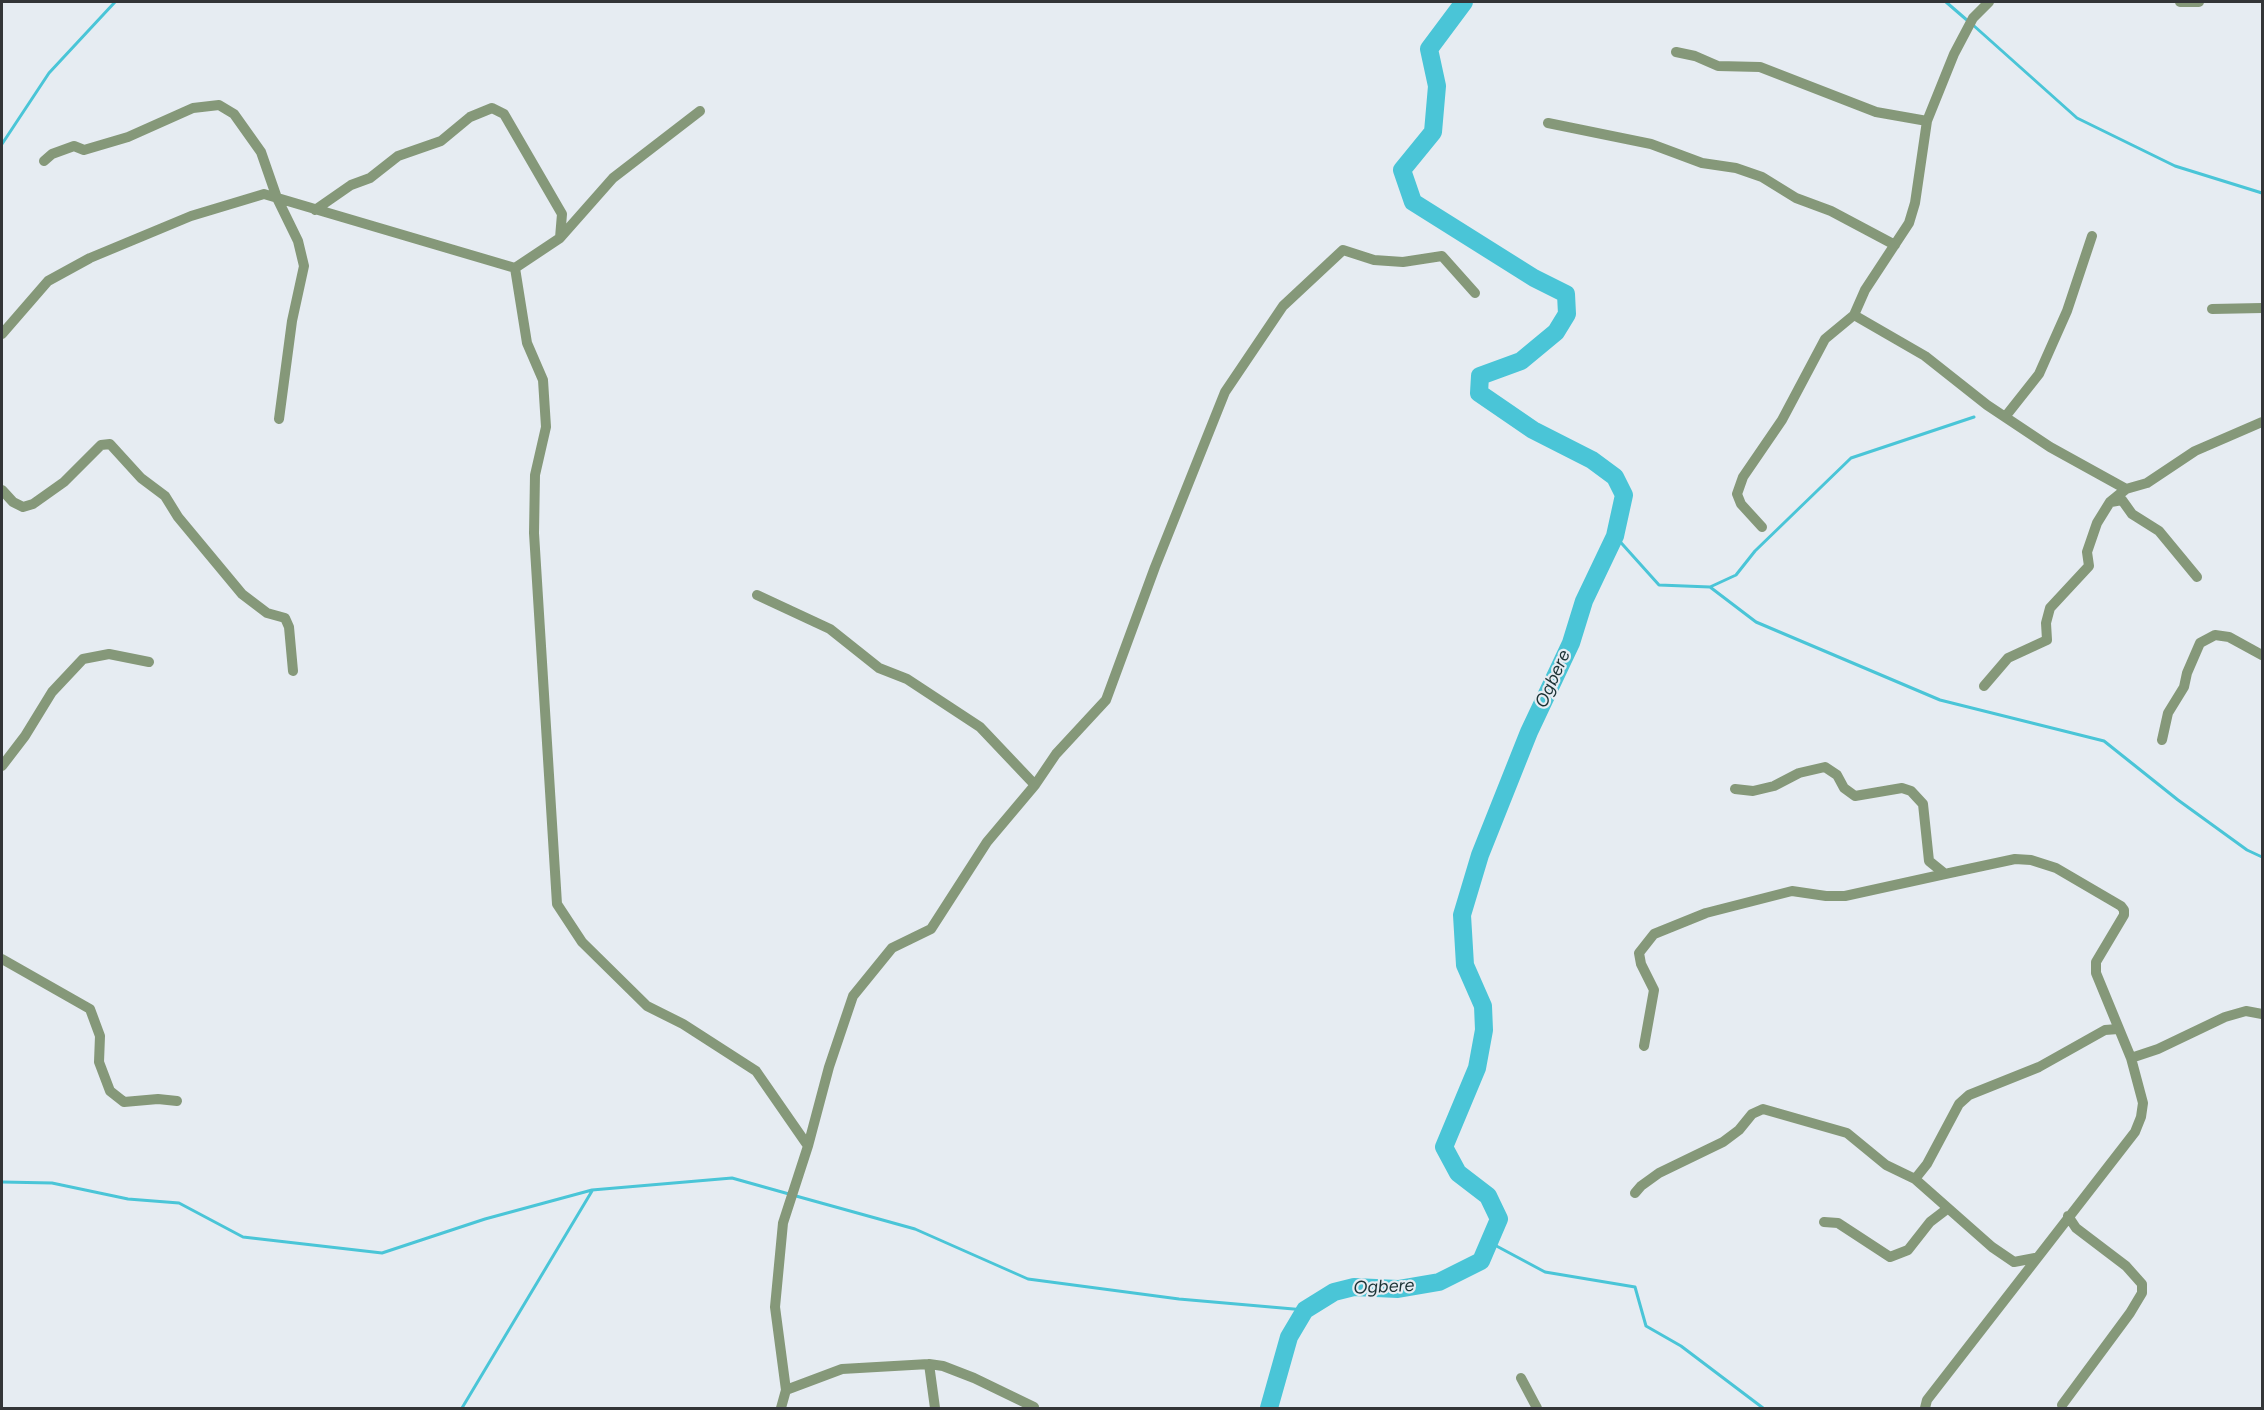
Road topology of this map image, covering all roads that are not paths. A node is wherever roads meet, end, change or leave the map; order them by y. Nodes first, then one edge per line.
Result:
1 (1989, 2) edge
2 (2180, 2) edge
3 (2199, 2) edge
4 (1677, 52) dead end
5 (700, 111) dead end
6 (1927, 121) junction
7 (1548, 123) dead end
8 (44, 161) dead end
9 (278, 198) junction
10 (315, 210) junction
11 (2092, 236) dead end
12 (560, 238) junction
13 (1895, 245) junction
14 (515, 268) junction
15 (1475, 293) dead end
16 (2262, 308) edge
17 (2212, 309) dead end
18 (1854, 315) junction
19 (2, 334) edge
20 (2005, 417) junction
21 (279, 419) dead end
22 (2262, 422) edge
23 (2126, 489) junction
24 (2, 490) edge
25 (2110, 502) junction
26 (1762, 527) dead end
27 (2197, 577) dead end
28 (757, 595) dead end
29 (2262, 656) edge
30 (149, 662) dead end
31 (293, 670) dead end
32 (1984, 686) dead end
33 (2162, 740) dead end
34 (2, 766) edge
35 (1035, 784) junction
36 (1735, 789) dead end
37 (1945, 874) junction
38 (2, 959) edge
39 (2262, 1014) edge
40 (2118, 1029) junction
41 (1644, 1046) dead end
42 (2131, 1058) junction
43 (177, 1101) dead end
44 (808, 1146) junction
45 (1915, 1179) junction
46 (1635, 1193) dead end
47 (1947, 1209) junction
48 (2068, 1216) junction
49 (1824, 1222) dead end
50 (2035, 1258) junction
51 (929, 1364) junction
52 (1521, 1378) dead end
53 (786, 1390) junction
54 (2062, 1405) dead end
55 (1034, 1407) edge
56 (781, 1408) edge
57 (935, 1408) edge
58 (1537, 1408) edge
59 (1925, 1408) edge

1 - 6 street
2 - 3 street
4 - 6 street
5 - 12 street
6 - 13 street
7 - 13 street
8 - 9 street
9 - 10 street
9 - 19 street
9 - 21 street
10 - 12 street
10 - 14 street
11 - 20 street
12 - 14 street
13 - 18 street
14 - 44 street
15 - 35 street
16 - 17 street
18 - 20 street
18 - 26 street
20 - 23 street
22 - 23 street
23 - 25 street
24 - 31 street
25 - 27 street
25 - 32 street
28 - 35 street
29 - 33 street
30 - 34 street
35 - 44 street
36 - 37 street
37 - 40 street
37 - 41 street
38 - 43 street
39 - 42 street
40 - 42 street
40 - 45 street
42 - 48 street
44 - 53 street
45 - 46 street
45 - 47 street
47 - 49 street
47 - 50 street
48 - 50 street
48 - 54 street
50 - 59 street
51 - 53 street
51 - 55 street
51 - 57 street
52 - 58 street
53 - 56 street

